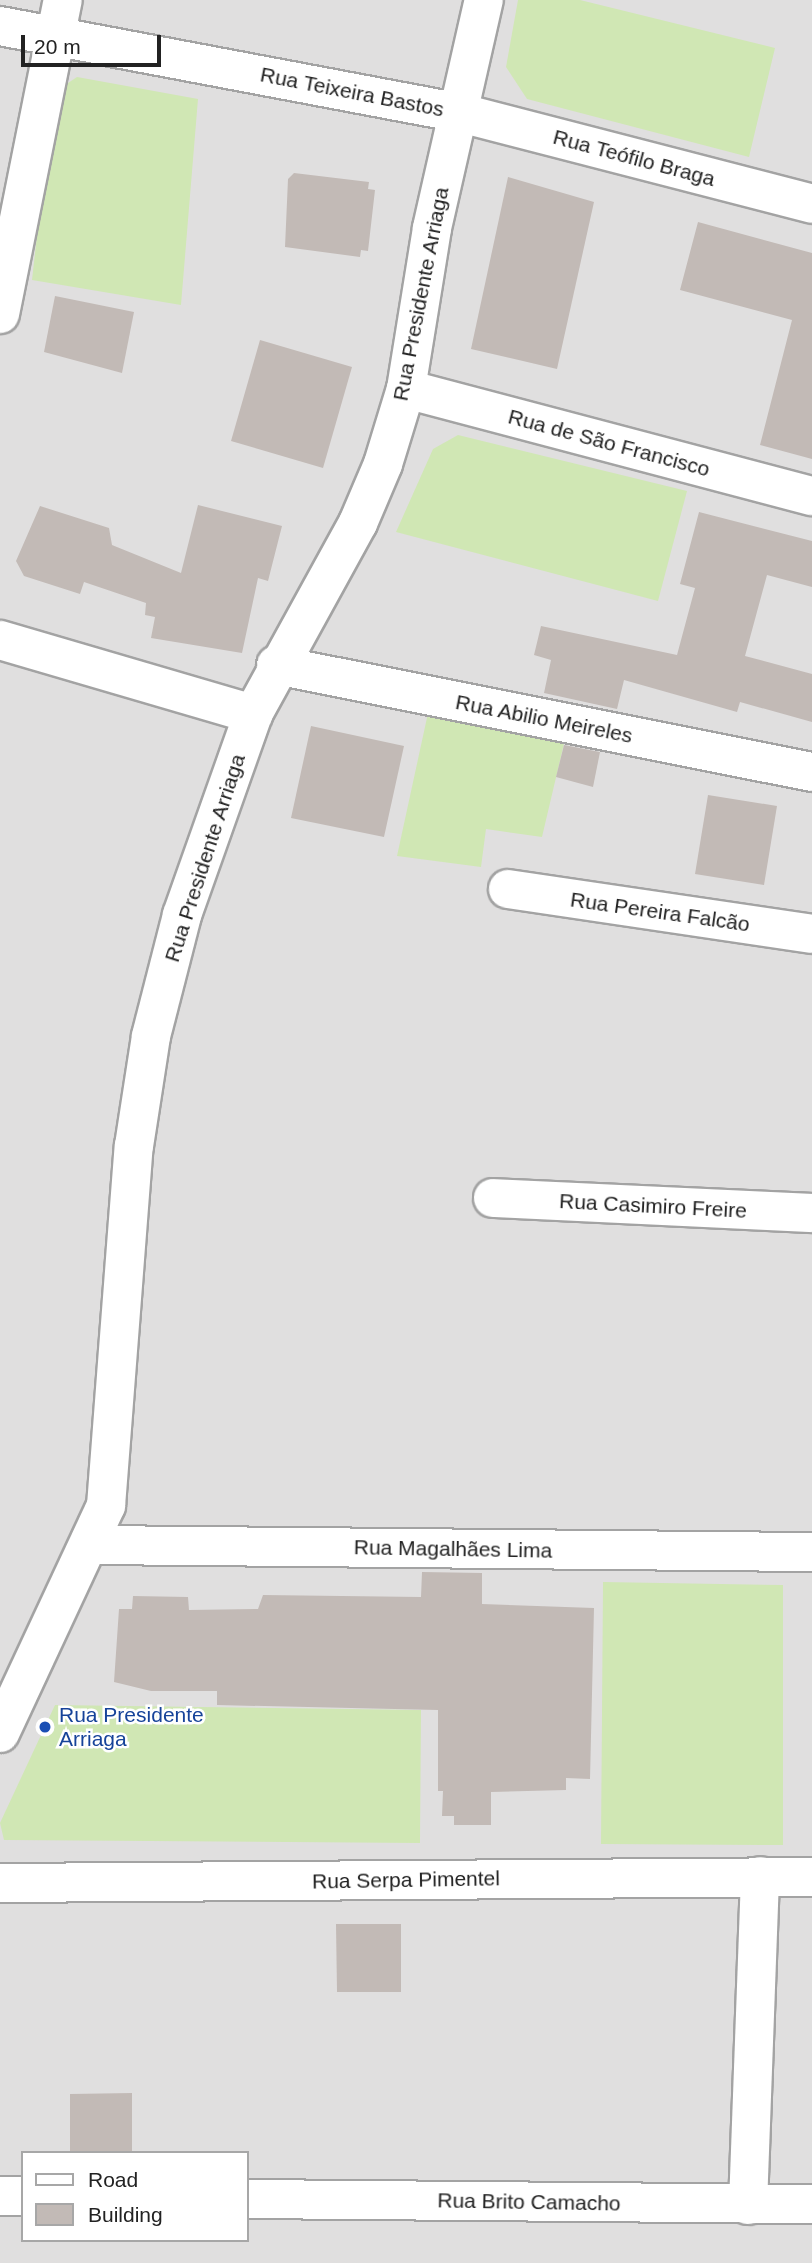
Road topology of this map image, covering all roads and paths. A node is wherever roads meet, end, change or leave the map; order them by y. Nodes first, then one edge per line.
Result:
1 (484, 0) edge
2 (58, 18) edge
3 (0, 26) edge
4 (457, 112) junction
5 (812, 204) edge
6 (0, 314) edge
7 (406, 389) junction
8 (812, 496) edge
9 (0, 640) edge
10 (276, 665) junction
11 (253, 714) junction
12 (812, 772) edge
13 (508, 889) dead end
14 (812, 934) edge
15 (493, 1198) dead end
16 (812, 1213) edge
17 (93, 1545) junction
18 (812, 1552) edge
19 (0, 1733) edge
20 (760, 1877) junction
21 (812, 1877) edge
22 (0, 1883) edge
23 (0, 2196) edge
24 (21, 2196) edge
25 (248, 2199) edge
26 (812, 2204) edge
27 (748, 2205) junction

1 - 4 street, Rua Presidente Arriaga
2 - 3 street, Rua Teixeira Bastos
2 - 4 street, Rua Teixeira Bastos
2 - 6 street
4 - 5 street, Rua Teófilo Braga
4 - 7 street, Rua Presidente Arriaga
7 - 8 street, Rua de São Francisco
7 - 10 street, Rua Presidente Arriaga
9 - 11 street
10 - 11 street, Rua Presidente Arriaga
10 - 12 street, Rua Abilio Meireles
11 - 17 street, Rua Presidente Arriaga
13 - 14 street, Rua Pereira Falcão
15 - 16 street, Rua Casimiro Freire
17 - 18 street, Rua Magalhães Lima
17 - 19 street, Rua Presidente Arriaga
20 - 21 street, Rua Serpa Pimentel
20 - 22 street, Rua Serpa Pimentel
20 - 27 street
23 - 24 street
25 - 27 street, Rua Brito Camacho
26 - 27 street, Rua Brito Camacho

